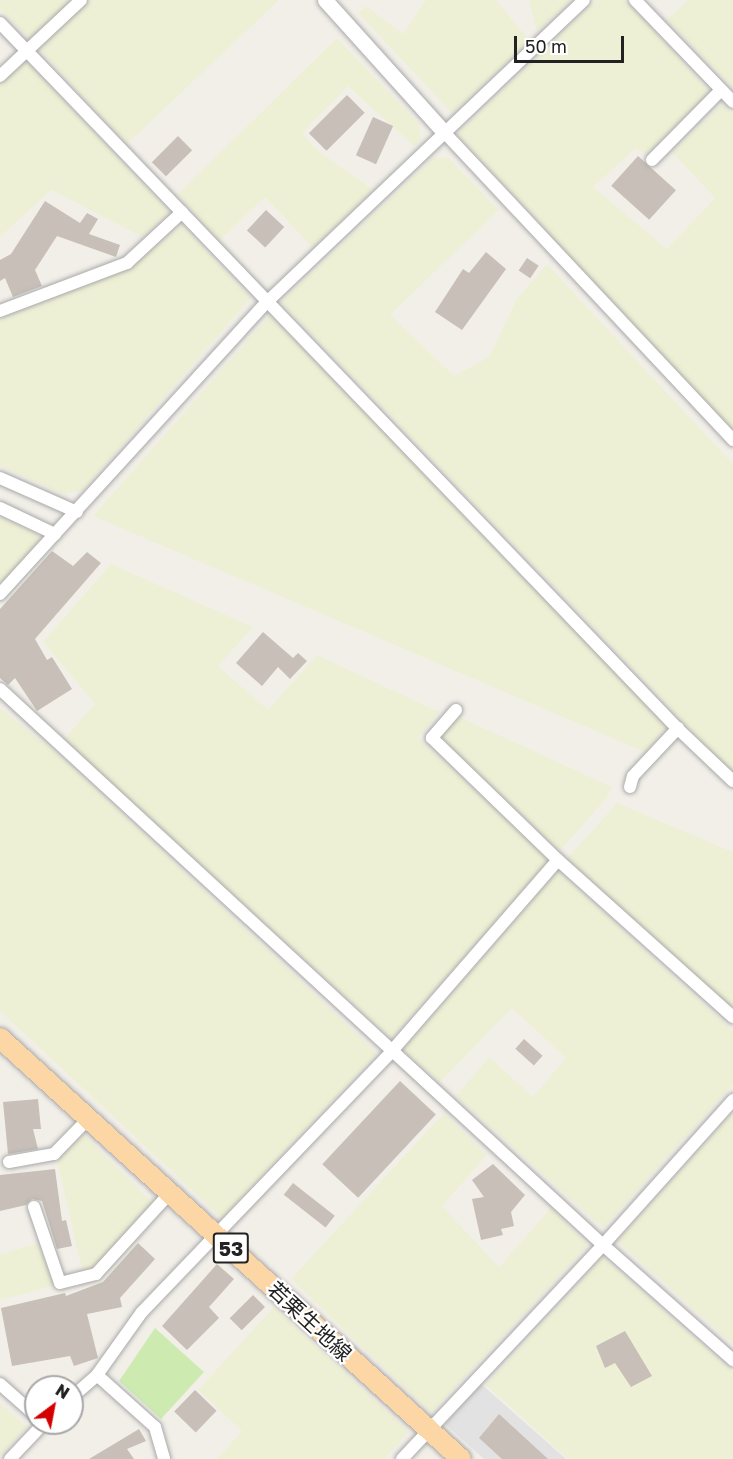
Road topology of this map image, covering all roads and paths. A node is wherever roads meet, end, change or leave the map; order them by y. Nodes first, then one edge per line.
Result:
1 (81, 0) edge
2 (325, 0) edge
3 (584, 0) edge
4 (635, 0) edge
5 (0, 23) edge
6 (26, 50) junction
7 (0, 76) edge
8 (721, 90) junction
9 (733, 102) edge
10 (443, 131) junction
11 (652, 160) dead end
12 (182, 212) junction
13 (268, 301) junction
14 (0, 311) edge
15 (733, 440) edge
16 (0, 478) edge
17 (0, 508) edge
18 (76, 512) junction
19 (55, 534) junction
20 (0, 594) edge
21 (0, 689) edge
22 (456, 711) dead end
23 (678, 728) junction
24 (733, 781) edge
25 (630, 787) dead end
26 (558, 860) junction
27 (733, 1017) edge
28 (0, 1038) edge
29 (391, 1052) junction
30 (733, 1100) edge
31 (88, 1119) junction
32 (9, 1162) dead end
33 (170, 1193) junction
34 (34, 1207) dead end
35 (216, 1235) junction
36 (603, 1245) junction
37 (733, 1360) edge
38 (97, 1375) junction
39 (0, 1384) edge
40 (84, 1386) edge
41 (24, 1405) edge
42 (429, 1430) junction
43 (33, 1435) edge
44 (10, 1459) edge
45 (164, 1459) edge
46 (402, 1459) edge
47 (461, 1459) edge

1 - 6 street
2 - 10 street
3 - 10 street
4 - 8 street
5 - 6 street
6 - 7 street
6 - 12 street
8 - 9 street
8 - 11 street
10 - 13 street
10 - 15 street
12 - 13 street
12 - 14 street
13 - 18 street
13 - 23 street
16 - 18 street
17 - 19 street
18 - 19 street
19 - 20 street
21 - 29 street
22 - 26 street
23 - 24 street
23 - 25 street
26 - 27 street
26 - 29 street
28 - 31 main road, 若栗生地線 / 53
29 - 35 street
29 - 36 street
30 - 36 street
31 - 32 street
31 - 33 main road, 若栗生地線 / 53
33 - 34 street
33 - 35 main road, 若栗生地線 / 53
35 - 38 street
35 - 42 main road, 若栗生地線 / 53
36 - 37 street
36 - 42 street
38 - 40 street
38 - 45 street
39 - 41 street
42 - 46 street
42 - 47 main road, 若栗生地線 / 53
43 - 44 street

